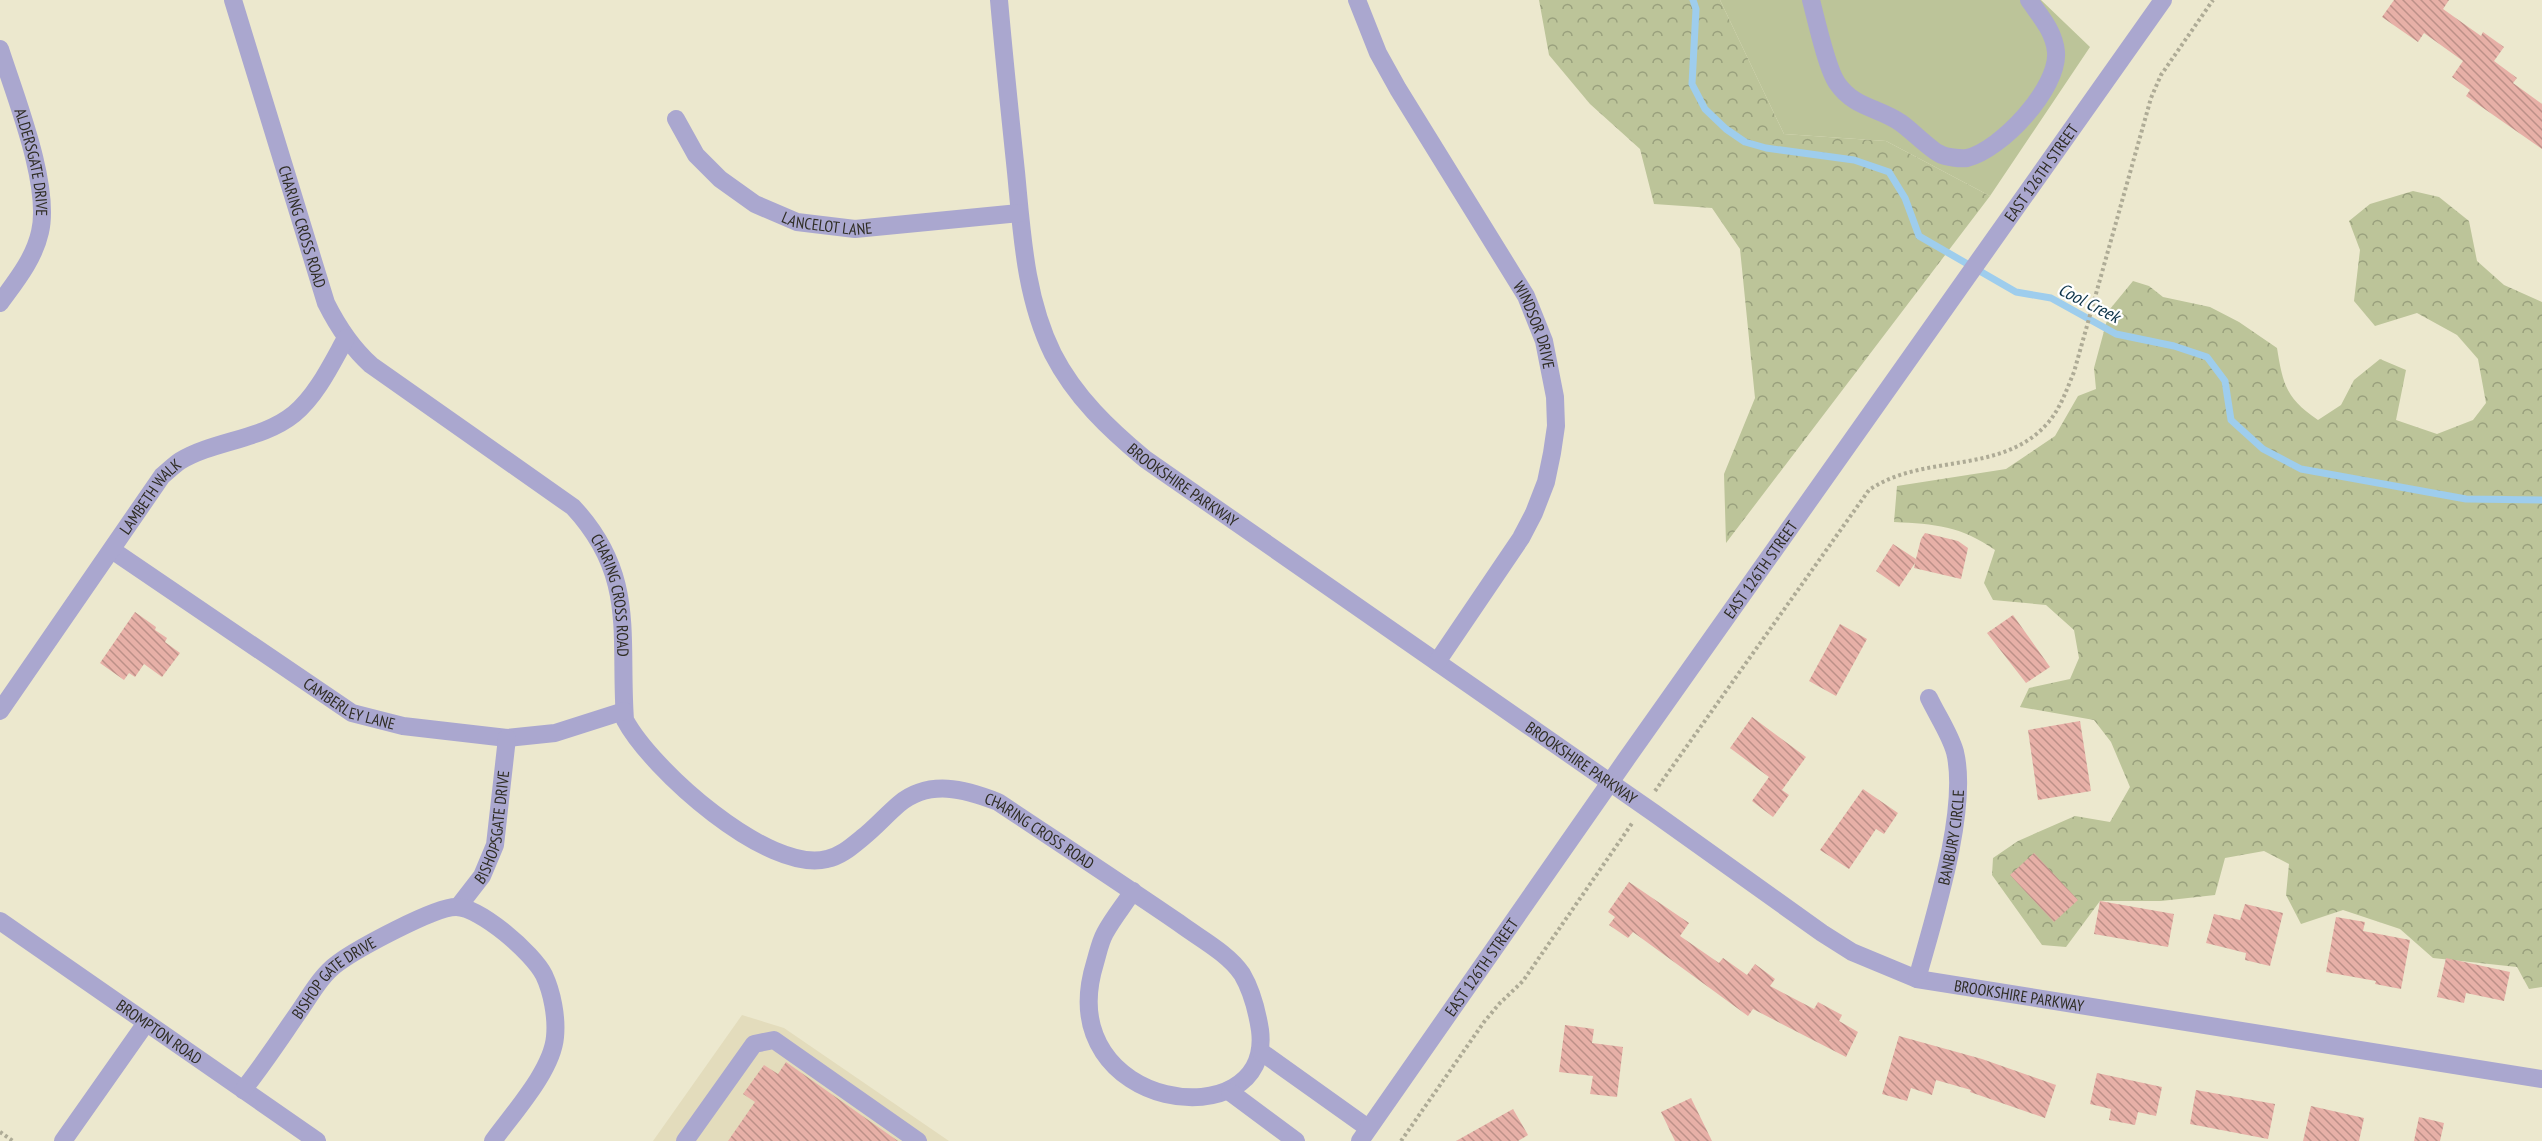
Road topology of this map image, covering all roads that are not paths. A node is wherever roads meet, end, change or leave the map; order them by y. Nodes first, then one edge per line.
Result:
1 (233, 0) edge
2 (999, 0) edge
3 (1358, 0) edge
4 (1811, 0) edge
5 (2029, 0) edge
6 (2163, 0) edge
7 (0, 49) edge
8 (676, 119) dead end
9 (1019, 213) junction
10 (0, 303) edge
11 (346, 338) junction
12 (112, 550) junction
13 (1437, 662) junction
14 (1929, 698) dead end
15 (0, 711) edge
16 (624, 711) junction
17 (507, 738) junction
18 (1609, 783) junction
19 (1133, 891) junction
20 (458, 907) junction
21 (0, 921) edge
22 (1917, 979) junction
23 (146, 1023) junction
24 (1260, 1051) junction
25 (2542, 1079) edge
26 (243, 1090) junction
27 (1230, 1092) junction
28 (1364, 1135) edge
29 (63, 1141) edge
30 (317, 1141) edge
31 (493, 1141) edge
32 (685, 1141) edge
33 (918, 1141) edge
34 (1296, 1141) edge

1 - 11 street, CHARING CROSS ROAD
2 - 9 street, BROOKSHIRE PARKWAY
3 - 13 street, WINDSOR DRIVE
4 - 5 street
6 - 18 street, EAST 126TH STREET
7 - 10 street, ALDERSGATE DRIVE
8 - 9 street, LANCELOT LANE
9 - 13 street, BROOKSHIRE PARKWAY
11 - 12 street, LAMBETH WALK
11 - 16 street, CHARING CROSS ROAD
12 - 15 street, LAMBETH WALK
12 - 17 street, CAMBERLEY LANE
13 - 18 street, BROOKSHIRE PARKWAY
14 - 22 street, BANBURY CIRCLE
16 - 17 street, CAMBERLEY LANE
16 - 19 street, CHARING CROSS ROAD
17 - 20 street, BISHOPSGATE DRIVE
18 - 22 street, BROOKSHIRE PARKWAY
18 - 28 street, EAST 126TH STREET
19 - 24 street, CHARING CROSS ROAD
19 - 27 street, CHARING CROSS ROAD
20 - 26 street, BISHOP GATE DRIVE
20 - 31 street
21 - 23 street, BROMPTON ROAD
22 - 25 street, BROOKSHIRE PARKWAY
23 - 26 street, BROMPTON ROAD
23 - 29 street
24 - 27 street, CHARING CROSS ROAD
24 - 28 street
26 - 30 street, BROMPTON ROAD
27 - 34 street
32 - 33 street

